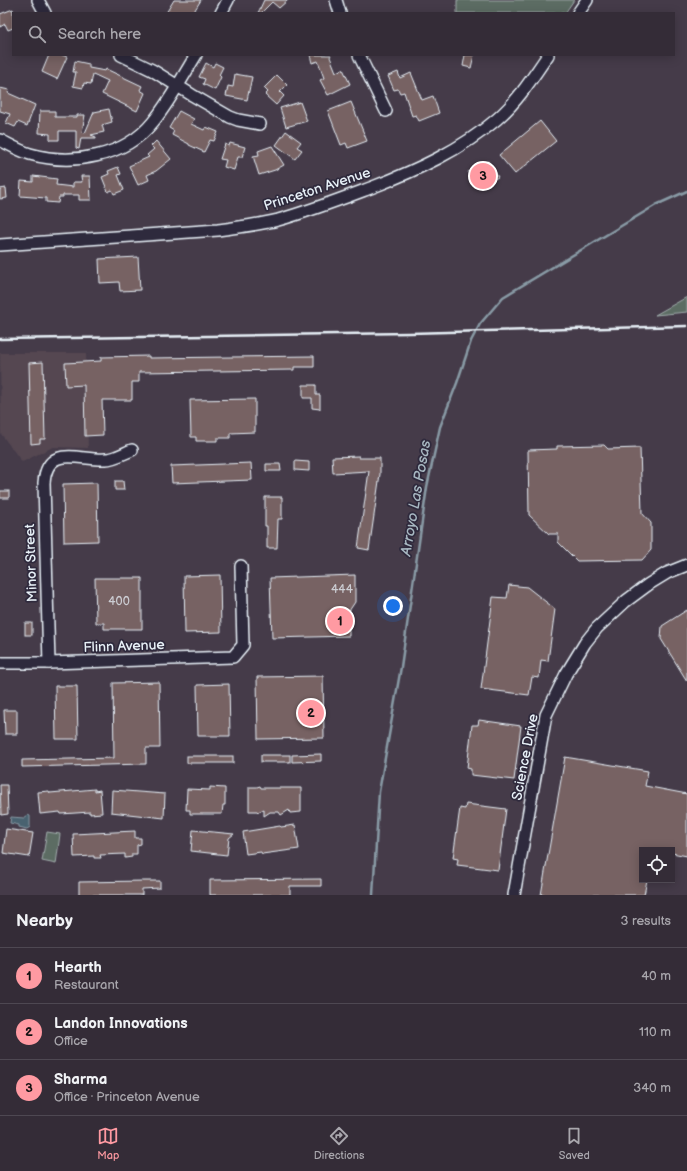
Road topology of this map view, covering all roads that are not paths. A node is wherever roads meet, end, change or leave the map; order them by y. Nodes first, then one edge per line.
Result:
1 (38, 0) edge
2 (228, 0) edge
3 (336, 0) edge
4 (587, 0) edge
5 (44, 12) edge
6 (221, 12) edge
7 (340, 12) edge
8 (579, 12) edge
9 (123, 56) edge
10 (195, 56) edge
11 (359, 56) edge
12 (547, 56) edge
13 (178, 86) junction
14 (386, 111) dead end
15 (260, 124) dead end
16 (0, 140) edge
17 (0, 245) edge
18 (132, 450) dead end
19 (687, 565) edge
20 (241, 566) dead end
21 (0, 663) edge
22 (49, 664) junction
23 (514, 895) edge

1 - 5 street
2 - 6 street
3 - 7 street
4 - 8 street
9 - 13 street
10 - 13 street
11 - 14 street
12 - 17 street, Princeton Avenue
13 - 15 street
13 - 16 street
18 - 22 street, Minor Street
19 - 23 street, Science Drive
20 - 22 street, Flinn Avenue
21 - 22 street, Flinn Avenue

